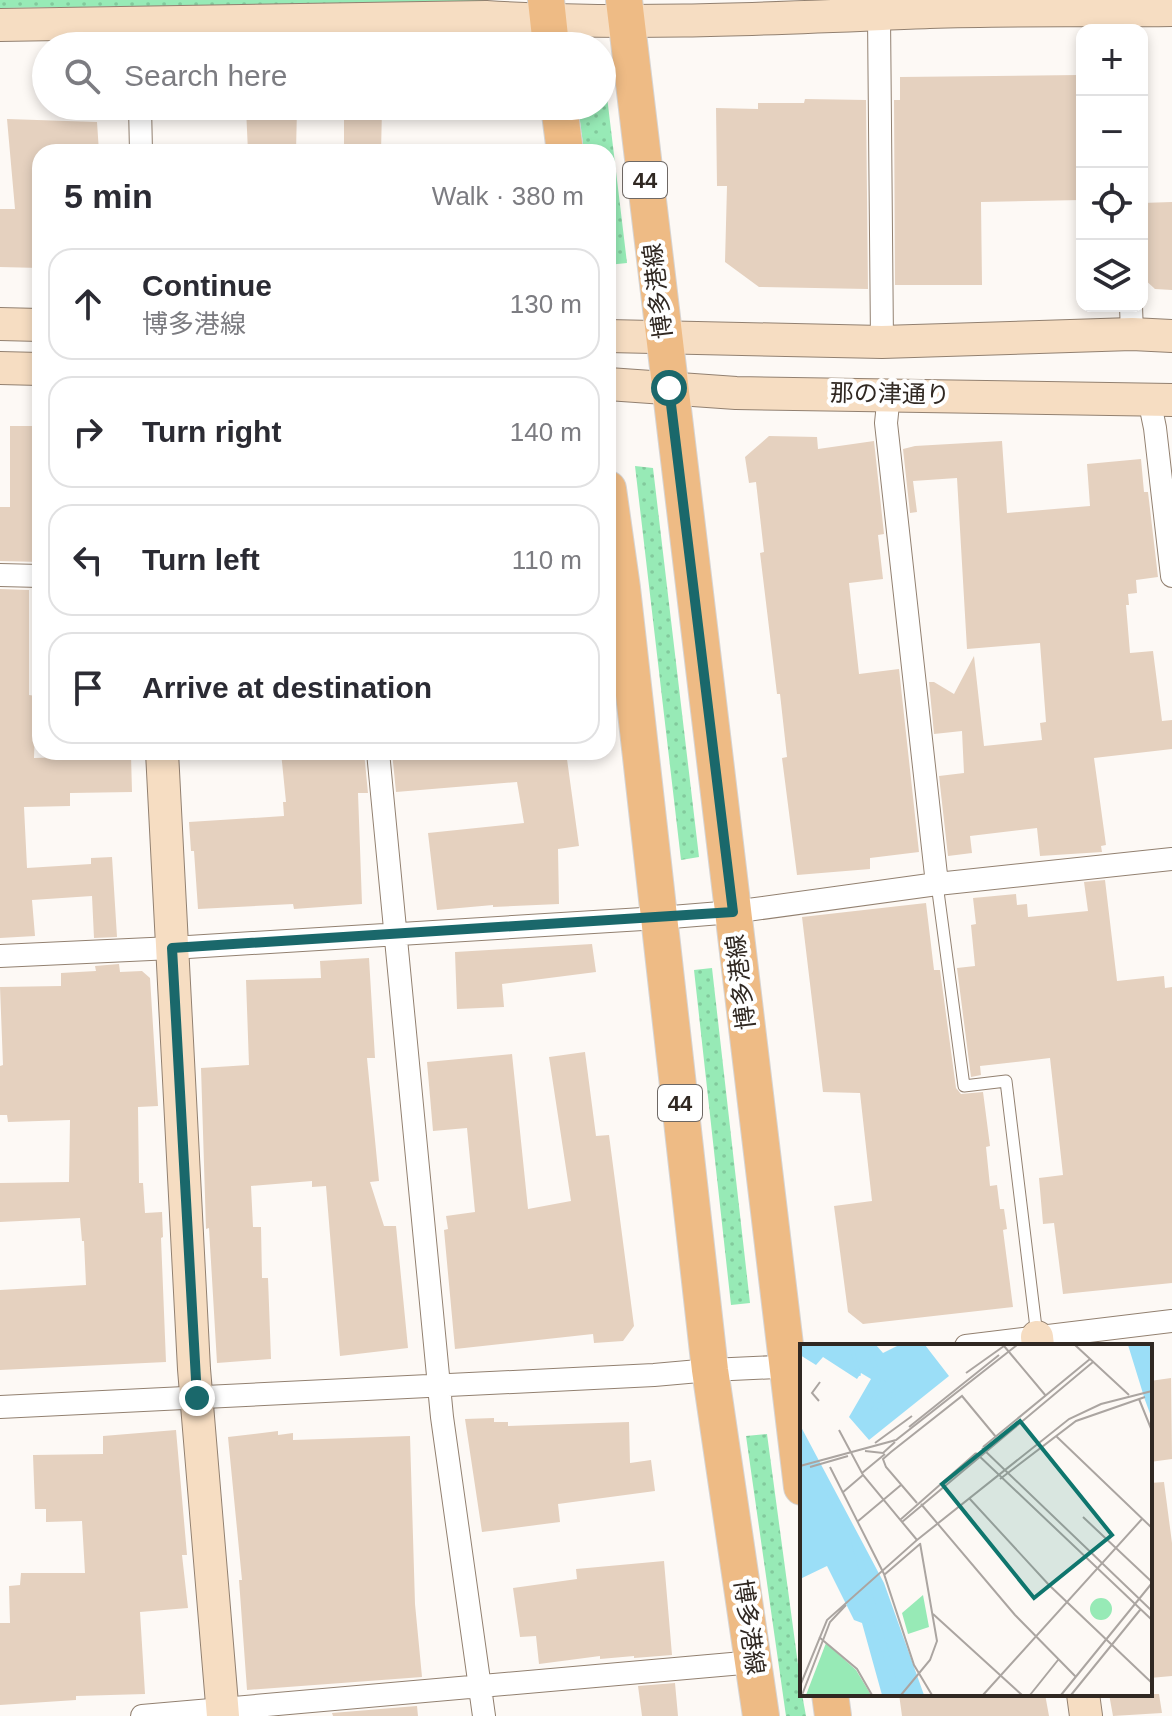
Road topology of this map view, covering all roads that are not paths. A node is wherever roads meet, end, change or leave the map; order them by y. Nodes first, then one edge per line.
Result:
1 (625, 10) edge
2 (1172, 10) edge
3 (879, 16) junction
4 (1091, 20) edge
5 (548, 22) edge
6 (0, 25) edge
7 (109, 32) edge
8 (181, 32) edge
9 (140, 120) edge
10 (561, 120) edge
11 (141, 144) edge
12 (564, 144) edge
13 (1131, 320) edge
14 (0, 324) edge
15 (32, 325) edge
16 (616, 336) edge
17 (1172, 336) edge
18 (663, 338) junction
19 (882, 342) junction
20 (0, 368) edge
21 (32, 369) edge
22 (616, 385) edge
23 (669, 388) junction
24 (889, 394) junction
25 (1160, 399) edge
26 (0, 575) edge
27 (32, 576) edge
28 (1172, 576) edge
29 (616, 596) edge
30 (162, 760) edge
31 (379, 760) edge
32 (1172, 859) edge
33 (937, 884) junction
34 (733, 912) junction
35 (659, 918) junction
36 (397, 934) junction
37 (172, 948) junction
38 (0, 956) edge
39 (1172, 1321) edge
40 (1038, 1342) edge
41 (1002, 1344) edge
42 (794, 1366) edge
43 (710, 1370) junction
44 (440, 1385) junction
45 (197, 1398) junction
46 (0, 1407) edge
47 (800, 1457) edge
48 (754, 1662) junction
49 (480, 1687) junction
50 (830, 1696) edge
51 (1083, 1696) edge
52 (222, 1712) edge
53 (142, 1716) edge
54 (484, 1716) edge
55 (761, 1716) edge
56 (833, 1716) edge
57 (1086, 1716) edge

1 - 3 street
1 - 5 street
1 - 18 main road, 博多港線 / 44
2 - 4 street
3 - 4 street
3 - 19 street
5 - 8 street
6 - 7 street
9 - 11 street
10 - 12 main road
13 - 17 street
13 - 19 street
14 - 15 street
16 - 18 street
18 - 19 street
18 - 23 main road, 博多港線 / 44
20 - 21 street
22 - 23 street, 那の津通り
23 - 24 street, 那の津通り
23 - 34 main road, 博多港線 / 44
24 - 25 street, 那の津通り
24 - 33 street
25 - 28 street
26 - 27 street
29 - 35 main road, 博多港線 / 44
30 - 37 street
31 - 36 street
32 - 33 street
33 - 34 street
33 - 40 lane
34 - 35 street
34 - 42 main road, 博多港線 / 44
35 - 36 street
35 - 43 main road, 博多港線 / 44
36 - 37 street
36 - 44 street
37 - 38 street
37 - 45 street
39 - 40 street
40 - 41 street
42 - 43 street
42 - 47 main road, 博多港線 / 44
43 - 44 street
43 - 48 main road, 博多港線 / 44
44 - 45 street
44 - 49 street
45 - 46 street
45 - 52 street
48 - 49 street
48 - 55 main road, 博多港線 / 44
49 - 52 street
49 - 54 street
50 - 56 main road
51 - 57 street
52 - 53 street

